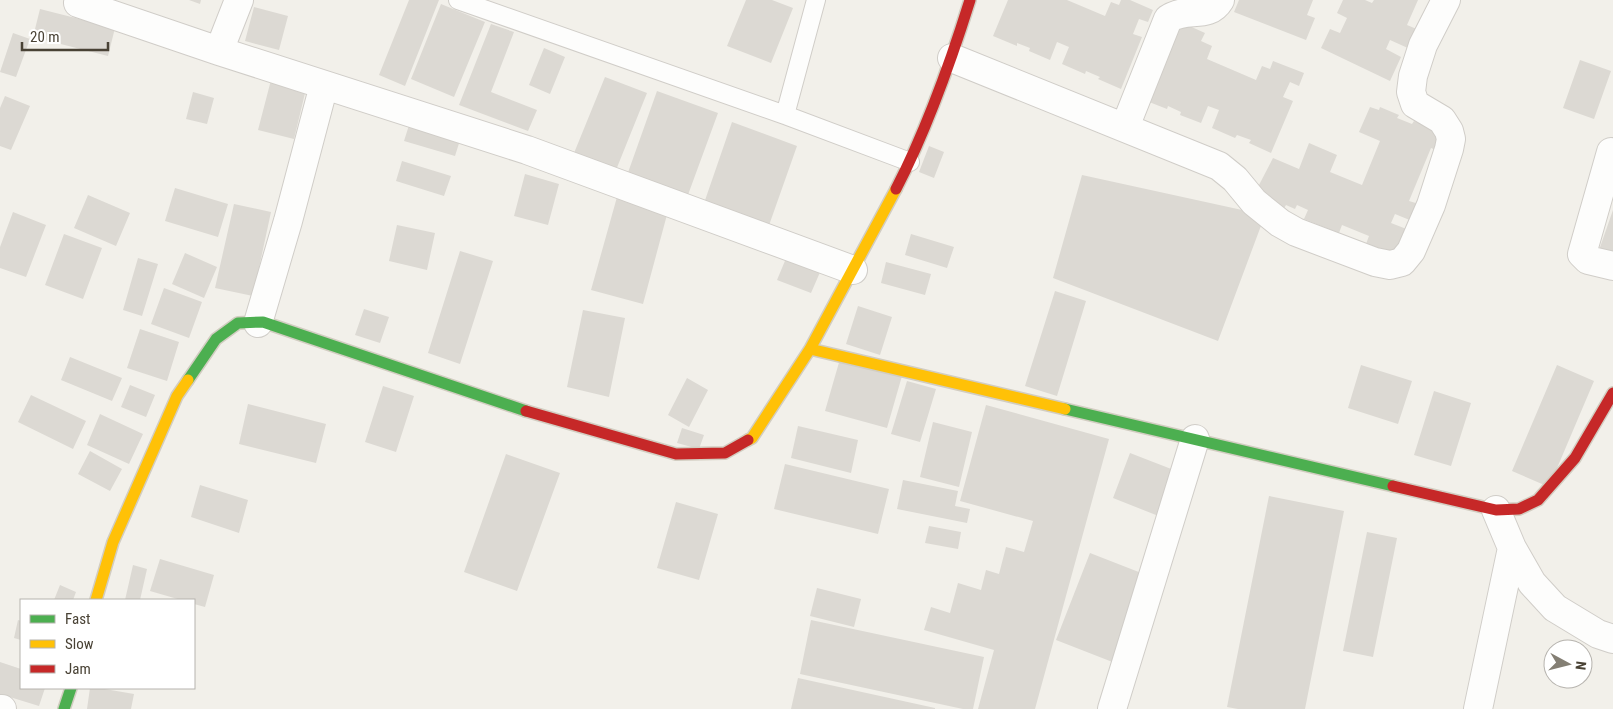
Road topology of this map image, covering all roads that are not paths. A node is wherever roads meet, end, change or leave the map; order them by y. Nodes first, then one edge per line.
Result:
1 (240, 0) edge
2 (458, 0) edge
3 (816, 0) edge
4 (970, 0) edge
5 (1220, 0) edge
6 (1446, 0) edge
7 (78, 2) dead end
8 (219, 51) junction
9 (952, 58) junction
10 (324, 85) junction
11 (785, 115) junction
12 (1125, 127) junction
13 (1611, 152) dead end
14 (910, 162) junction
15 (1613, 266) edge
16 (853, 270) junction
17 (258, 323) junction
18 (810, 349) junction
19 (1613, 393) edge
20 (1195, 439) junction
21 (1496, 510) junction
22 (1512, 548) junction
23 (96, 599) edge
24 (1613, 640) edge
25 (71, 689) edge
26 (64, 709) edge
27 (1112, 709) edge
28 (1478, 709) edge

1 - 8 street
2 - 11 lane
3 - 11 lane
4 - 9 street
5 - 12 street
6 - 12 street
7 - 8 street
8 - 10 street
9 - 12 street
9 - 14 street
10 - 16 street
10 - 17 street
11 - 14 lane
13 - 15 street
14 - 16 street
16 - 18 street
17 - 18 street
17 - 23 street
18 - 20 street
19 - 21 street
20 - 21 street
20 - 27 street
21 - 22 street
22 - 24 street
22 - 28 street
25 - 26 street

